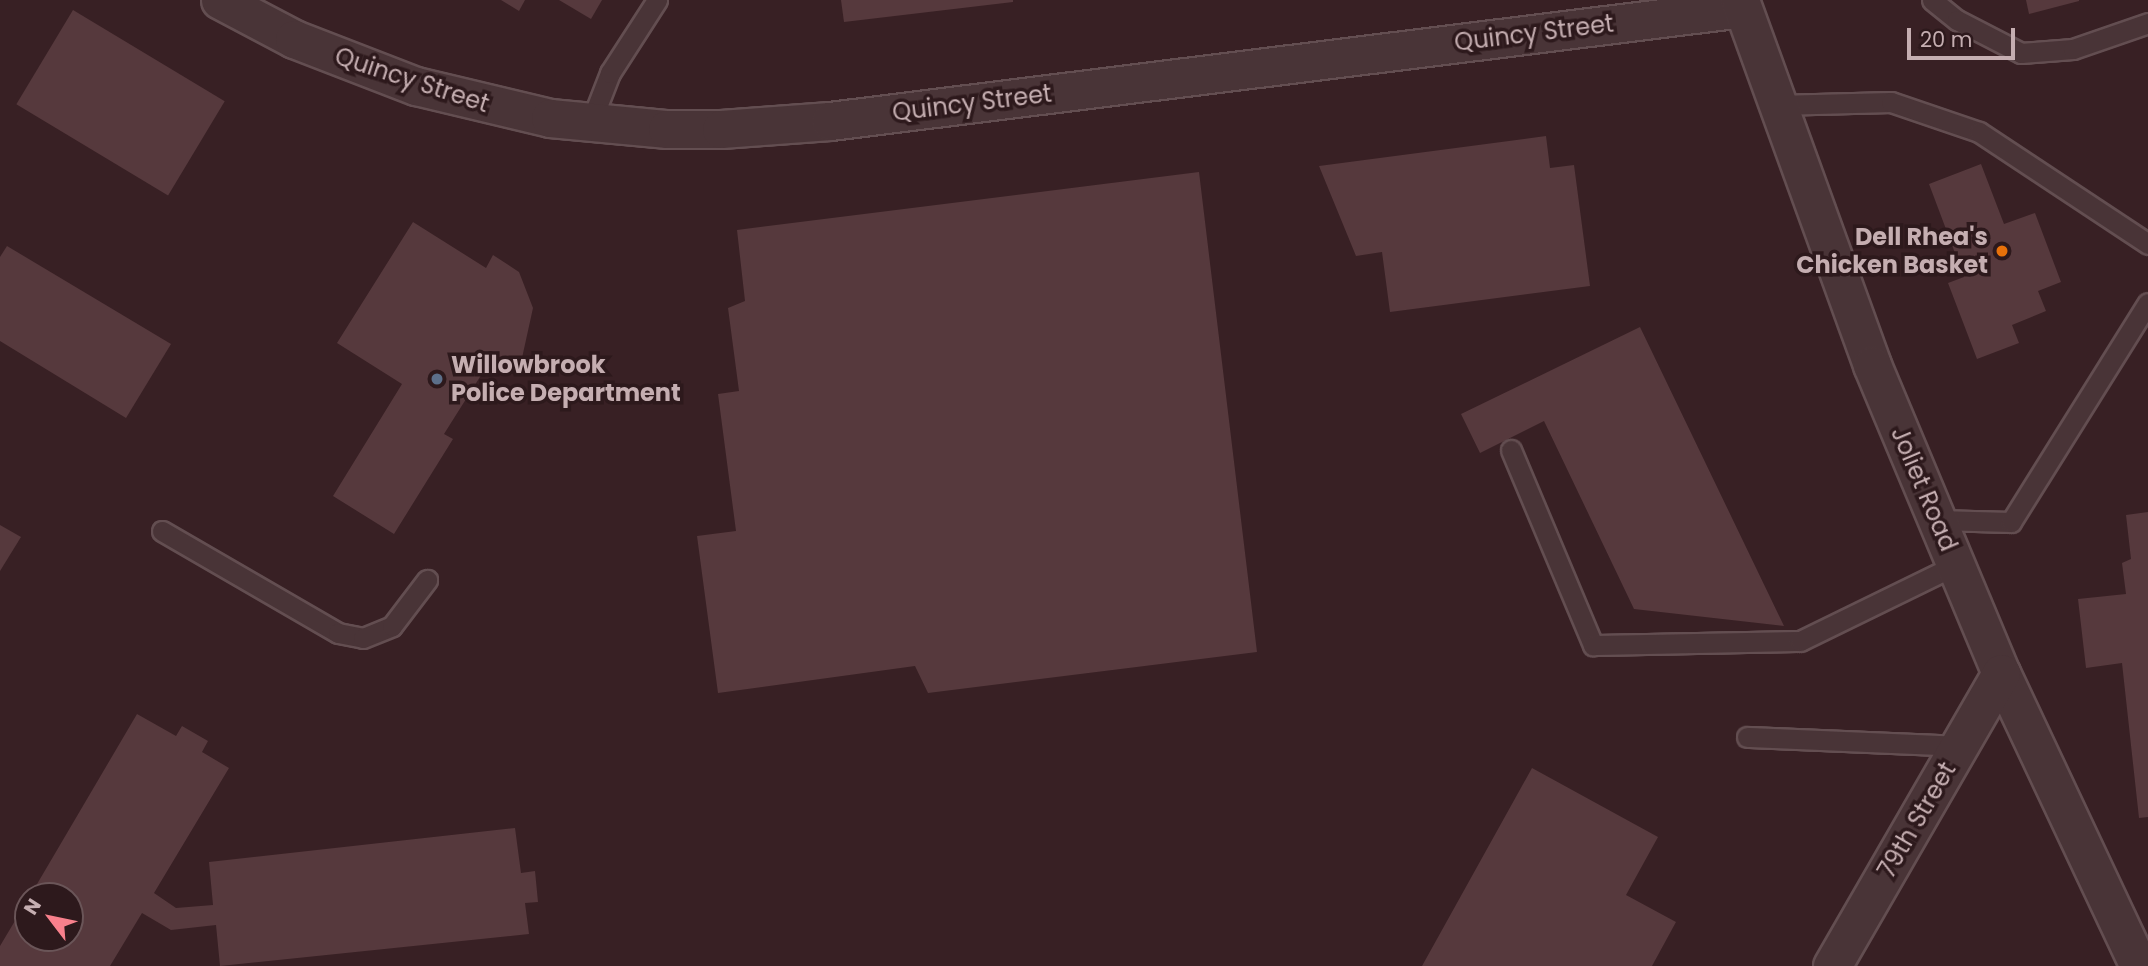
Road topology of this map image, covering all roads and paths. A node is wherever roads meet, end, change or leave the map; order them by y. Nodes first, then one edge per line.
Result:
1 (657, 0) edge
2 (1932, 0) edge
3 (225, 1) edge
4 (1741, 4) edge
5 (2148, 23) edge
6 (1777, 105) junction
7 (591, 122) junction
8 (2148, 244) edge
9 (2148, 303) edge
10 (1511, 450) dead end
11 (1937, 520) junction
12 (162, 531) dead end
13 (1956, 565) junction
14 (426, 580) dead end
15 (2001, 673) junction
16 (1747, 737) dead end
17 (1959, 746) junction
18 (1832, 966) edge
19 (2139, 966) edge

1 - 7 lane
2 - 5 lane
3 - 7 street, Quincy Street
4 - 6 street, Joliet Road
4 - 7 street, Quincy Street
6 - 8 lane
6 - 11 street, Joliet Road
9 - 11 lane
10 - 13 lane
11 - 13 street, Joliet Road
12 - 14 lane
13 - 15 street, Joliet Road
15 - 17 street, 79th Street
15 - 19 street, Joliet Road
16 - 17 lane
17 - 18 street, 79th Street

